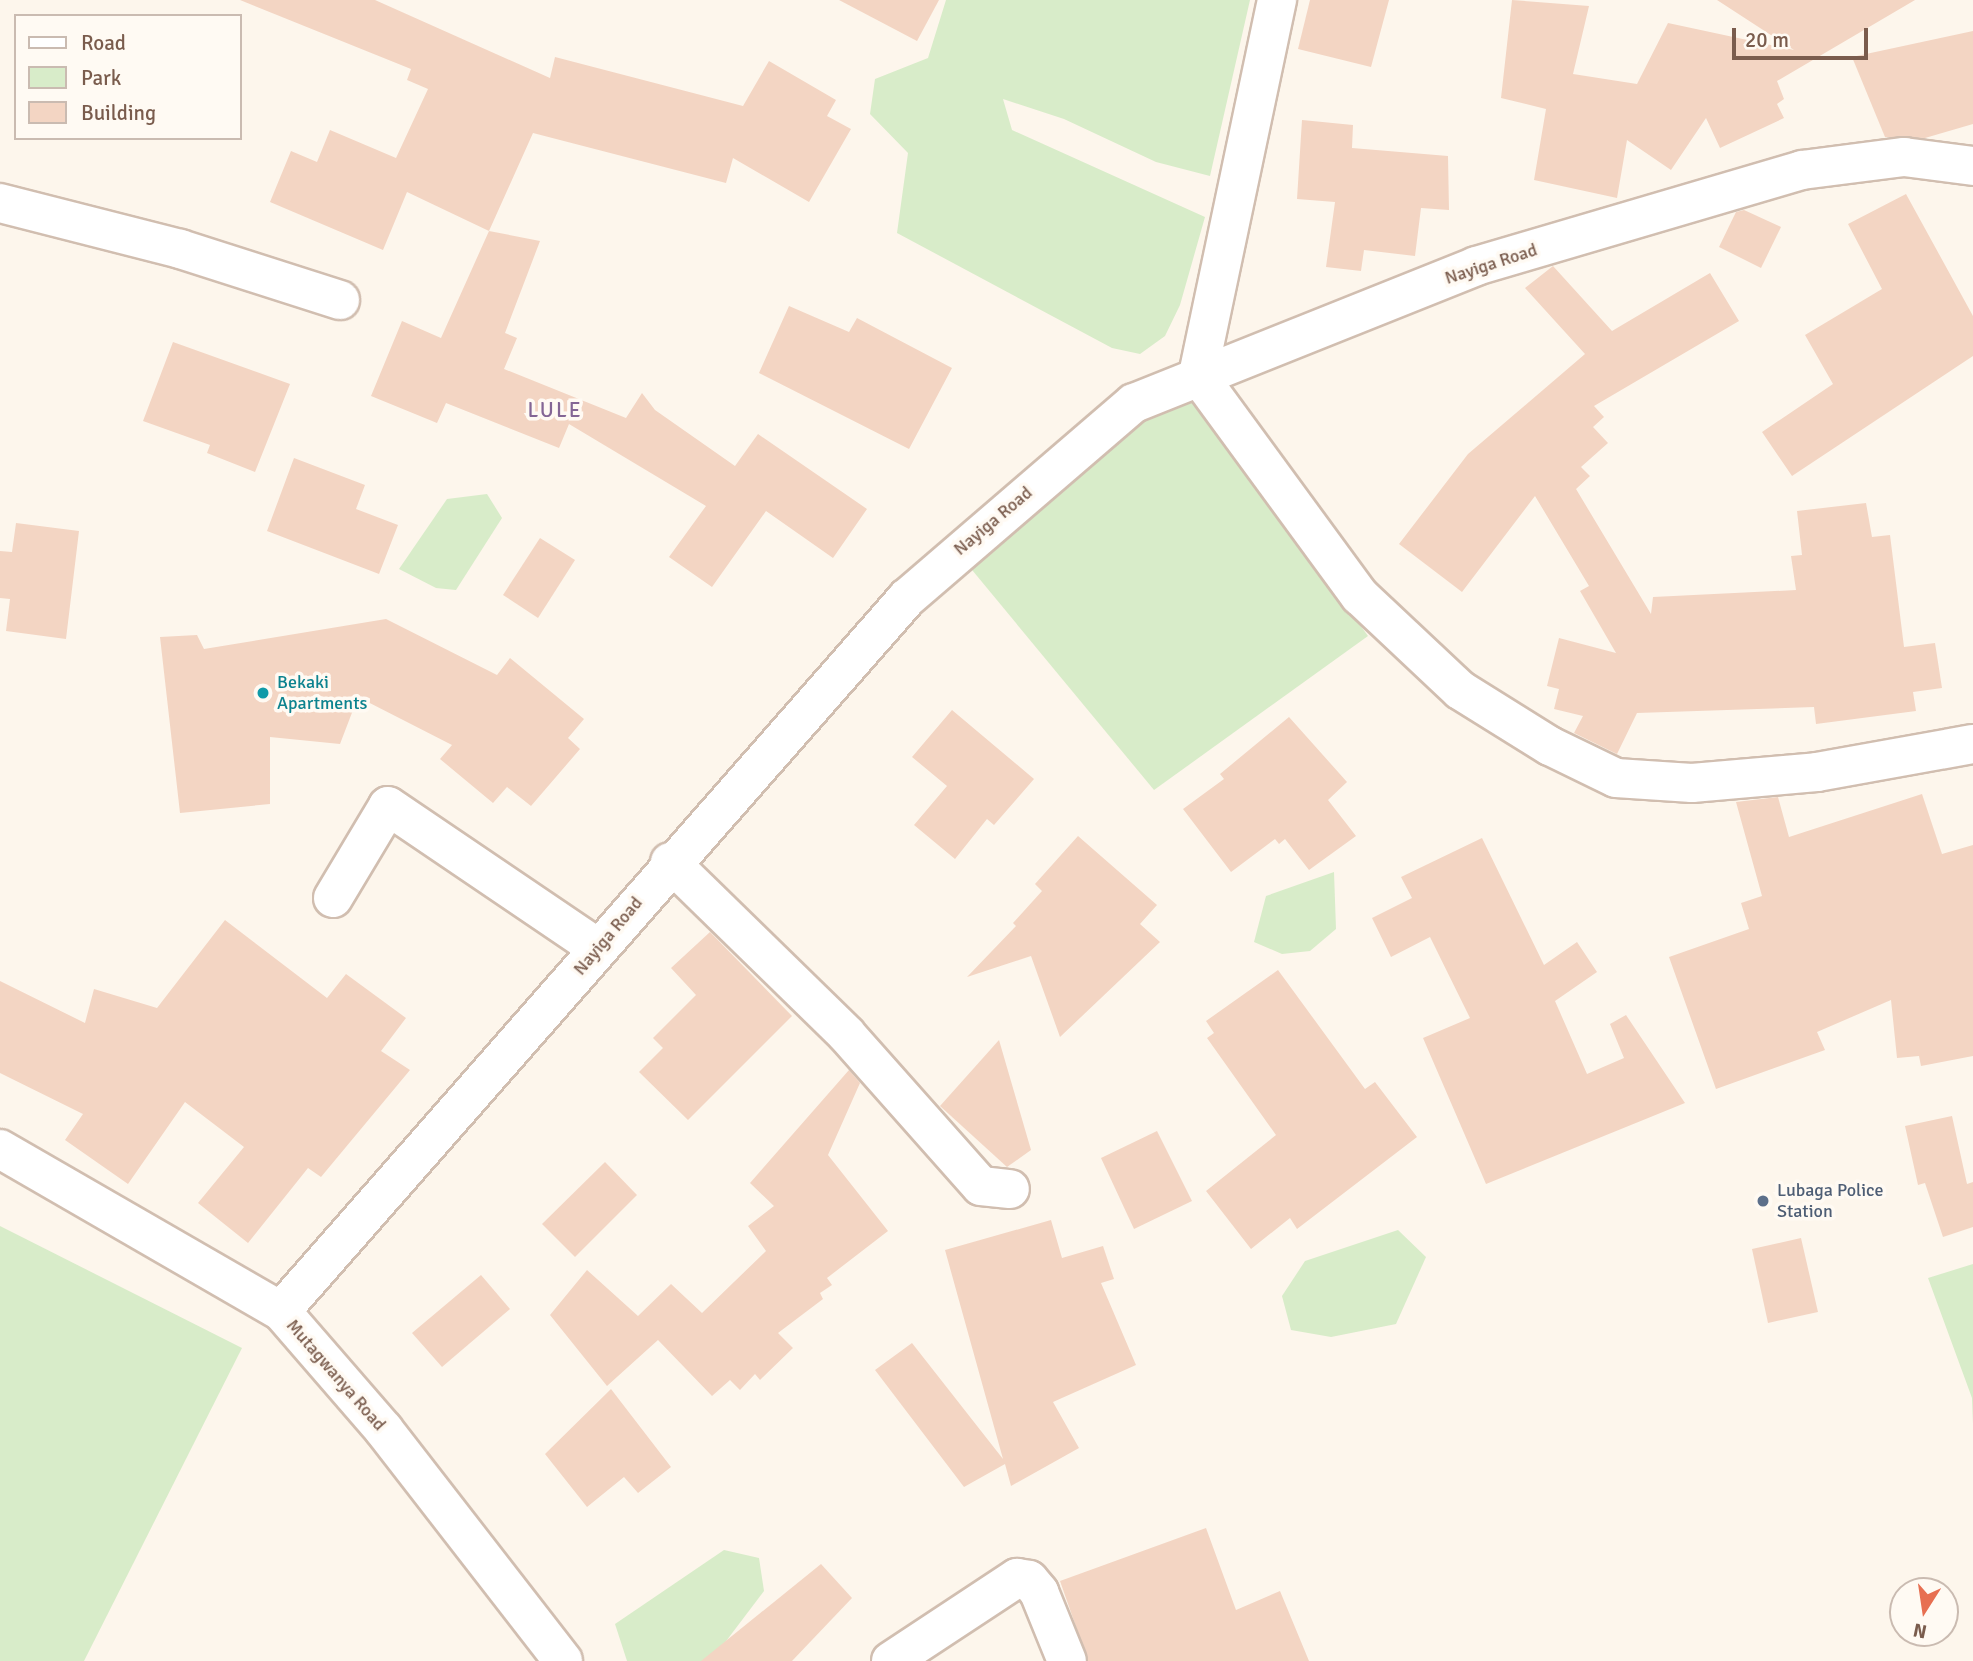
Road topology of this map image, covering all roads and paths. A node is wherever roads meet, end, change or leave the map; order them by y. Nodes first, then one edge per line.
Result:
1 (1277, 0) edge
2 (1973, 166) edge
3 (0, 203) edge
4 (340, 300) dead end
5 (1198, 375) junction
6 (1973, 744) edge
7 (670, 862) junction
8 (332, 898) dead end
9 (598, 948) junction
10 (0, 1149) edge
11 (1010, 1189) dead end
12 (281, 1311) junction
13 (564, 1661) edge
14 (891, 1661) edge
15 (1067, 1661) edge

1 - 5 street
2 - 5 street, Nayiga Road
3 - 4 street
5 - 6 street
5 - 7 street, Nayiga Road
7 - 9 street, Nayiga Road
7 - 11 street
8 - 9 street
9 - 12 street, Nayiga Road
10 - 12 street, Mutagwanya Road
12 - 13 street, Mutagwanya Road
14 - 15 street

